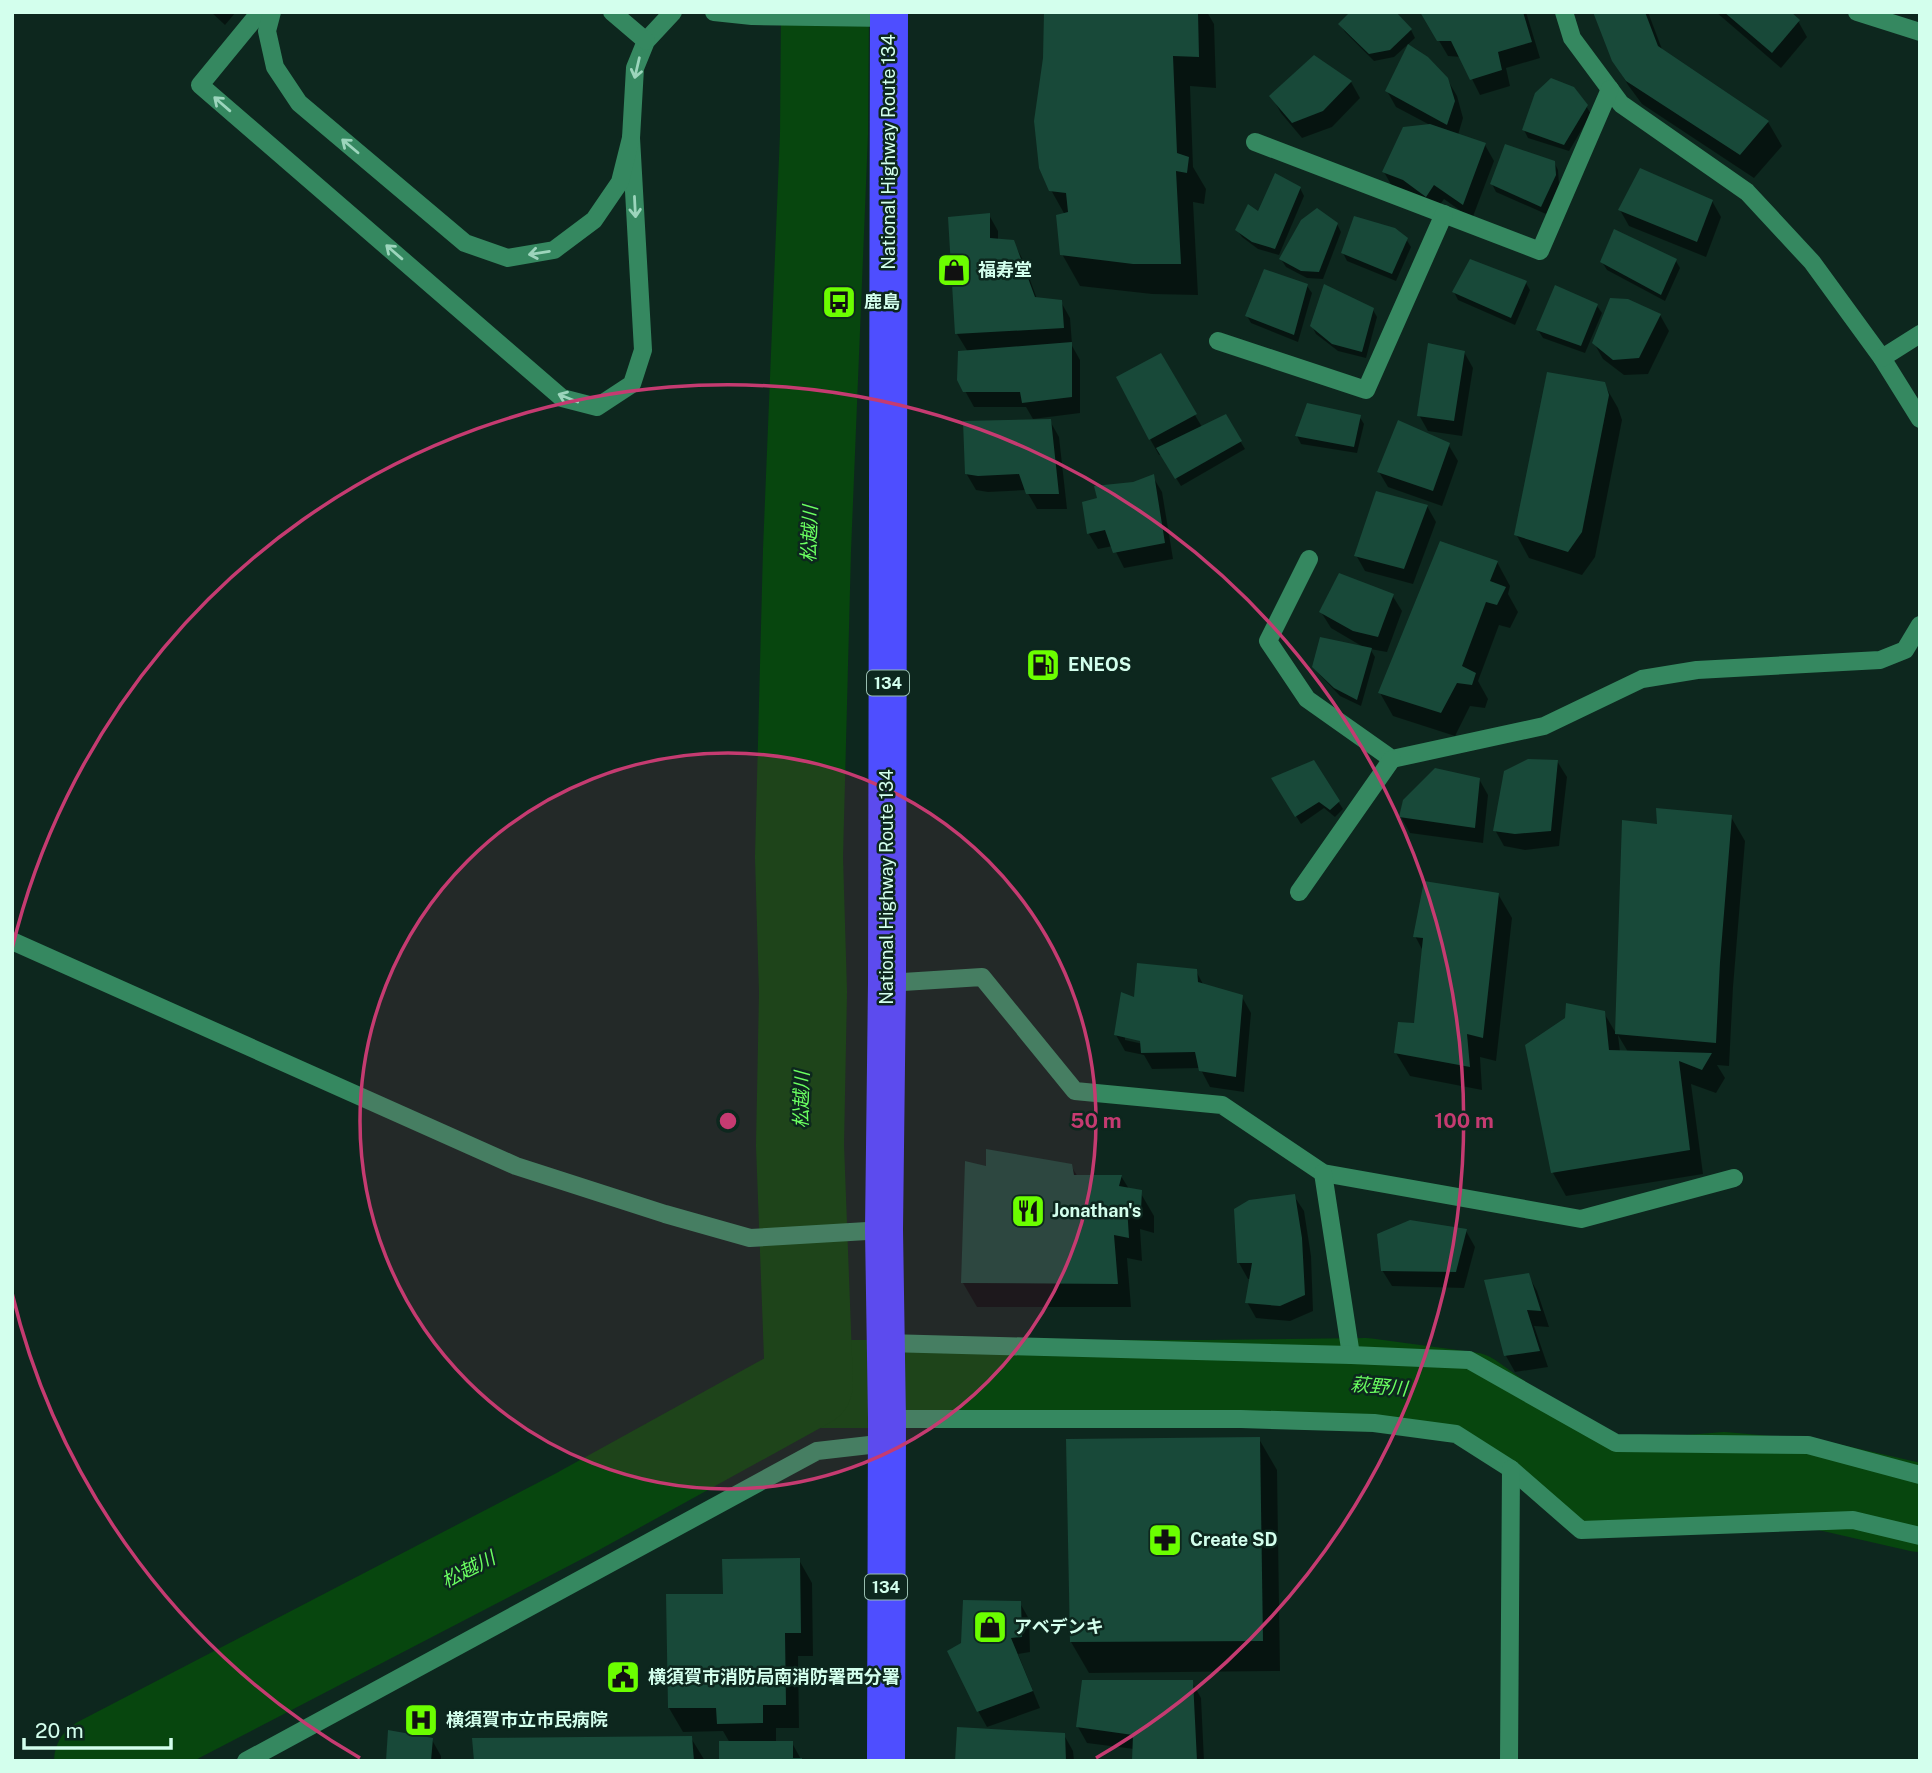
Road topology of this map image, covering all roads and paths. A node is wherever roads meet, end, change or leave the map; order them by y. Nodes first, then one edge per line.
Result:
1 (260, 12) edge
2 (272, 12) edge
3 (612, 12) edge
4 (673, 12) edge
5 (714, 12) edge
6 (1564, 12) edge
7 (1857, 12) edge
8 (880, 16) edge
9 (1920, 32) edge
10 (646, 41) junction
11 (1610, 89) junction
12 (631, 138) junction
13 (1255, 142) dead end
14 (1444, 214) junction
15 (1920, 334) edge
16 (1218, 341) dead end
17 (1882, 358) junction
18 (1920, 419) edge
19 (1309, 559) dead end
20 (1920, 625) edge
21 (1392, 759) junction
22 (1299, 892) dead end
23 (12, 941) edge
24 (887, 983) junction
25 (1323, 1173) junction
26 (1734, 1178) dead end
27 (884, 1230) junction
28 (886, 1349) junction
29 (1351, 1355) junction
30 (887, 1425) junction
31 (1511, 1469) junction
32 (1920, 1475) edge
33 (1920, 1536) edge
34 (246, 1761) edge
35 (886, 1761) edge
36 (1509, 1761) edge

12 -> 1 street
12 -> 2 street
3 - 10 street
4 - 10 street
5 - 8 street
6 - 11 street
7 - 9 street
8 - 24 highway, National Highway Route 134 / 134
10 -> 12 street
11 - 14 street
11 - 17 street
13 - 14 street
14 - 16 street
15 - 17 street
17 - 18 street
19 - 21 street
20 - 21 street
21 - 22 street
23 - 27 street
24 - 25 street
24 - 27 highway, National Highway Route 134 / 134
25 - 26 street
25 - 29 street
27 - 28 highway, National Highway Route 134 / 134
28 - 29 street
28 - 30 highway, National Highway Route 134 / 134
29 - 32 street
30 - 31 street
30 - 34 street
30 - 35 highway, National Highway Route 134 / 134
31 - 33 street
31 - 36 street

